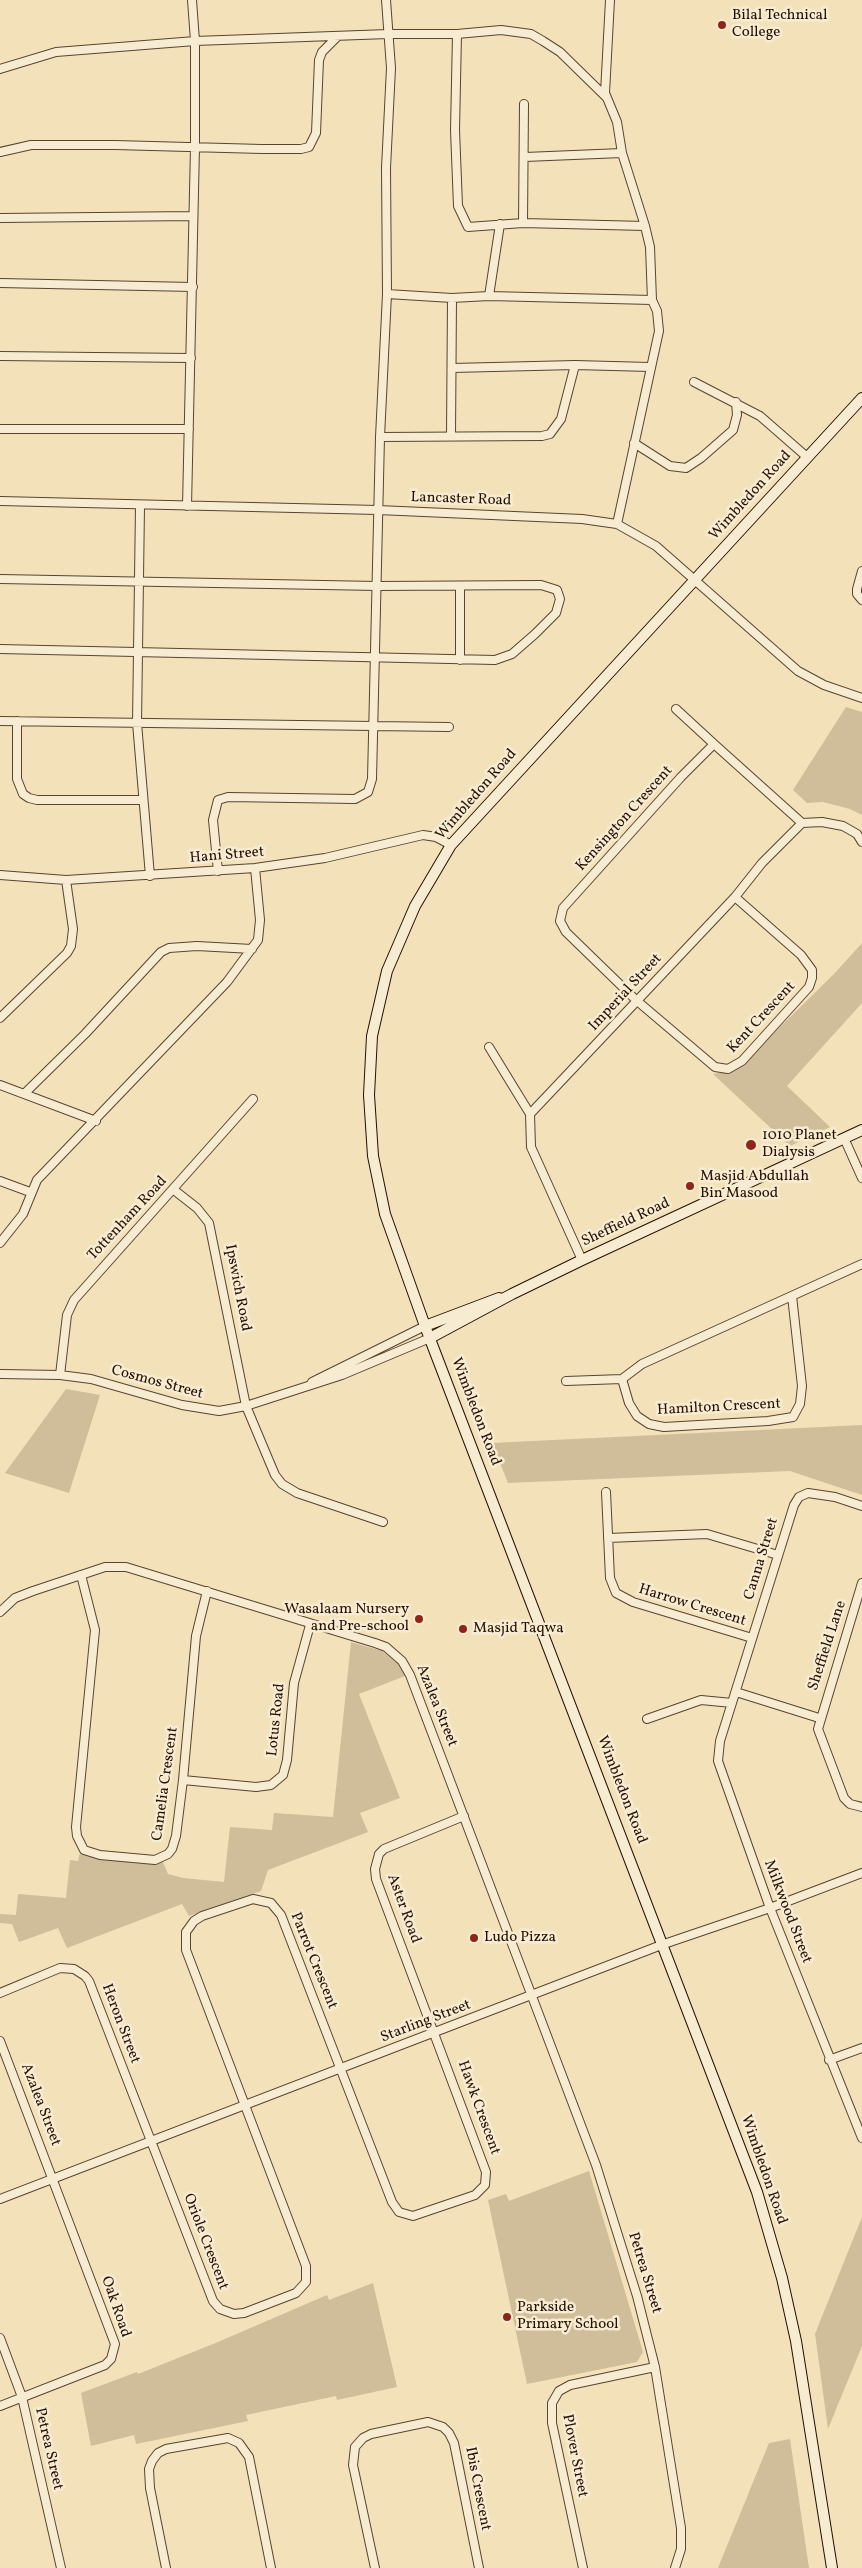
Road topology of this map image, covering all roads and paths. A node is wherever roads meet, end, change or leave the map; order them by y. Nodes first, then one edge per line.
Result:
1 (192, 0) edge
2 (386, 0) edge
3 (610, 0) edge
4 (388, 34) junction
5 (457, 34) junction
6 (337, 37) junction
7 (195, 42) junction
8 (0, 70) edge
9 (606, 97) junction
10 (524, 104) dead end
11 (195, 148) junction
12 (0, 152) edge
13 (622, 153) junction
14 (525, 157) junction
15 (193, 216) junction
16 (0, 218) edge
17 (523, 223) junction
18 (500, 224) junction
19 (645, 226) junction
20 (0, 283) edge
21 (193, 287) junction
22 (387, 294) junction
23 (489, 296) junction
24 (452, 298) junction
25 (652, 300) junction
26 (0, 356) edge
27 (190, 358) junction
28 (575, 365) junction
29 (650, 367) junction
30 (452, 368) junction
31 (694, 382) dead end
32 (862, 398) edge
33 (736, 402) junction
34 (189, 429) junction
35 (0, 430) edge
36 (451, 436) junction
37 (380, 437) junction
38 (634, 442) junction
39 (807, 457) junction
40 (0, 501) edge
41 (140, 506) junction
42 (187, 506) junction
43 (378, 510) junction
44 (617, 524) junction
45 (862, 571) edge
46 (0, 579) edge
47 (696, 579) junction
48 (139, 582) junction
49 (377, 586) junction
50 (460, 586) junction
51 (862, 600) edge
52 (0, 650) edge
53 (136, 652) junction
54 (377, 656) junction
55 (460, 660) junction
56 (862, 698) edge
57 (676, 709) dead end
58 (0, 721) edge
59 (16, 722) junction
60 (137, 722) junction
61 (449, 727) dead end
62 (374, 728) junction
63 (714, 744) junction
64 (143, 800) junction
65 (802, 823) junction
66 (862, 842) edge
67 (451, 845) junction
68 (255, 868) junction
69 (218, 871) junction
70 (0, 875) edge
71 (150, 876) junction
72 (66, 880) junction
73 (735, 897) junction
74 (252, 949) junction
75 (636, 1000) junction
76 (0, 1018) edge
77 (490, 1047) dead end
78 (0, 1085) edge
79 (24, 1094) junction
80 (253, 1099) dead end
81 (530, 1114) junction
82 (96, 1121) junction
83 (862, 1130) edge
84 (844, 1138) junction
85 (862, 1178) edge
86 (0, 1181) edge
87 (174, 1190) junction
88 (30, 1192) junction
89 (0, 1243) edge
90 (582, 1260) junction
91 (862, 1264) edge
92 (512, 1294) junction
93 (792, 1296) junction
94 (425, 1326) junction
95 (430, 1338) junction
96 (0, 1374) edge
97 (60, 1375) junction
98 (622, 1378) junction
99 (566, 1381) dead end
100 (304, 1386) junction
101 (246, 1406) junction
102 (606, 1492) dead end
103 (862, 1506) edge
104 (383, 1522) dead end
105 (608, 1538) junction
106 (778, 1554) junction
107 (80, 1575) junction
108 (862, 1583) edge
109 (207, 1591) junction
110 (0, 1612) edge
111 (310, 1624) junction
112 (752, 1638) junction
113 (736, 1692) junction
114 (732, 1703) junction
115 (819, 1718) junction
116 (647, 1719) dead end
117 (183, 1780) junction
118 (862, 1807) edge
119 (464, 1816) junction
120 (862, 1873) edge
121 (770, 1908) junction
122 (664, 1944) junction
123 (0, 1993) edge
124 (532, 1996) junction
125 (436, 2033) junction
126 (0, 2041) edge
127 (862, 2048) edge
128 (830, 2060) junction
129 (340, 2069) junction
130 (245, 2105) junction
131 (862, 2138) edge
132 (151, 2141) junction
133 (54, 2178) junction
134 (0, 2199) edge
135 (0, 2338) edge
136 (655, 2367) junction
137 (22, 2398) junction
138 (0, 2406) edge
139 (61, 2568) edge
140 (166, 2568) edge
141 (271, 2568) edge
142 (375, 2568) edge
143 (479, 2568) edge
144 (583, 2568) edge
145 (675, 2568) edge
146 (832, 2568) edge

1 - 7 street
2 - 4 street
3 - 9 street
4 - 5 street
4 - 6 street
4 - 22 street
5 - 9 street
5 - 18 street
6 - 7 street
6 - 11 street
7 - 8 street
7 - 11 street
9 - 13 street
10 - 14 street
11 - 12 street
11 - 15 street
13 - 14 street
13 - 19 street
14 - 17 street
15 - 16 street
15 - 21 street
17 - 18 street
17 - 19 street
18 - 23 street
19 - 25 street
20 - 21 street
21 - 27 street
22 - 24 street
22 - 37 street
23 - 24 street
23 - 25 street
24 - 30 street
25 - 29 street
26 - 27 street
27 - 34 street
28 - 29 street
28 - 30 street
28 - 36 street
29 - 38 street
30 - 36 street
31 - 33 street
32 - 39 street, Wimbledon Road
33 - 38 street
33 - 39 street
34 - 35 street
34 - 42 street
36 - 37 street
37 - 43 street
38 - 44 street
39 - 47 street, Wimbledon Road
40 - 41 street, Lancaster Road
41 - 42 street, Lancaster Road
41 - 48 street
42 - 43 street, Lancaster Road
43 - 44 street, Lancaster Road
43 - 49 street
44 - 47 street, Lancaster Road
45 - 51 street
46 - 48 street
47 - 56 street, Lancaster Road
47 - 67 street, Wimbledon Road
48 - 49 street
48 - 53 street
49 - 50 street
49 - 54 street
50 - 55 street
50 - 55 street
52 - 53 street
53 - 54 street
53 - 60 street
54 - 55 street
54 - 62 street
57 - 63 street
58 - 59 street
59 - 60 street
59 - 64 street
60 - 62 street
60 - 64 street
61 - 62 street
62 - 69 street
63 - 65 street
63 - 75 street, Kensington Crescent
64 - 71 street
65 - 66 street
65 - 73 street, Imperial Street
67 - 68 street, Hani Street
67 - 94 street, Wimbledon Road
68 - 69 street, Hani Street
68 - 74 street
69 - 71 street, Hani Street
70 - 72 street, Hani Street
71 - 72 street, Hani Street
72 - 76 street
73 - 75 street, Imperial Street
73 - 75 street, Kent Crescent
74 - 79 street
74 - 82 street
75 - 81 street, Imperial Street
77 - 81 street
78 - 79 street
79 - 82 street
80 - 87 street, Tottenham Road
81 - 90 street
82 - 88 street
83 - 84 street, Sheffield Road
84 - 85 street
84 - 90 street, Sheffield Road
86 - 88 street
87 - 97 street, Tottenham Road
87 - 101 street, Ipswich Road
88 - 89 street
90 - 92 street, Sheffield Road
91 - 93 street
92 - 94 street, Sheffield Road
92 - 95 street, Sheffield Road
93 - 98 street
93 - 98 street, Hamilton Crescent
94 - 95 street, Wimbledon Road
94 - 100 street, Cosmos Street
95 - 100 street, Cosmos Street
95 - 122 street, Wimbledon Road
96 - 97 street, Cosmos Street
97 - 101 street, Cosmos Street
98 - 99 street
100 - 101 street, Cosmos Street
101 - 104 street, Ipswich Road
102 - 105 street, Harrow Crescent
103 - 106 street, Canna Street
105 - 106 street
105 - 112 street, Harrow Crescent
106 - 112 street, Canna Street
107 - 109 street, Azalea Street
107 - 110 street, Azalea Street
107 - 117 street, Camelia Crescent
108 - 115 street, Sheffield Lane
109 - 111 street, Azalea Street
109 - 117 street, Camelia Crescent
111 - 117 street, Lotus Road
111 - 119 street, Azalea Street
112 - 113 street, Canna Street
113 - 114 street, Milkwood Street
113 - 115 street
114 - 116 street
114 - 121 street, Milkwood Street
115 - 118 street
119 - 124 street, Azalea Street
119 - 125 street, Aster Road
120 - 121 street, Starling Street
121 - 122 street, Starling Street
121 - 128 street, Milkwood Street
122 - 124 street, Starling Street
122 - 146 street, Wimbledon Road
123 - 132 street, Heron Street
124 - 125 street, Starling Street
124 - 136 street, Petrea Street
125 - 129 street, Starling Street
125 - 129 street, Hawk Crescent
126 - 133 street, Azalea Street
127 - 128 street
128 - 131 street, Milkwood Street
129 - 130 street, Starling Street
129 - 130 street, Parrot Crescent
130 - 132 street, Starling Street
130 - 132 street, Oriole Crescent
132 - 133 street, Starling Street
133 - 134 street, Starling Street
133 - 137 street, Oak Road
135 - 137 street, Petrea Street
136 - 144 street, Plover Street
136 - 145 street, Petrea Street
137 - 138 street, Oak Road
137 - 139 street, Petrea Street
140 - 141 street
142 - 143 street, Ibis Crescent

